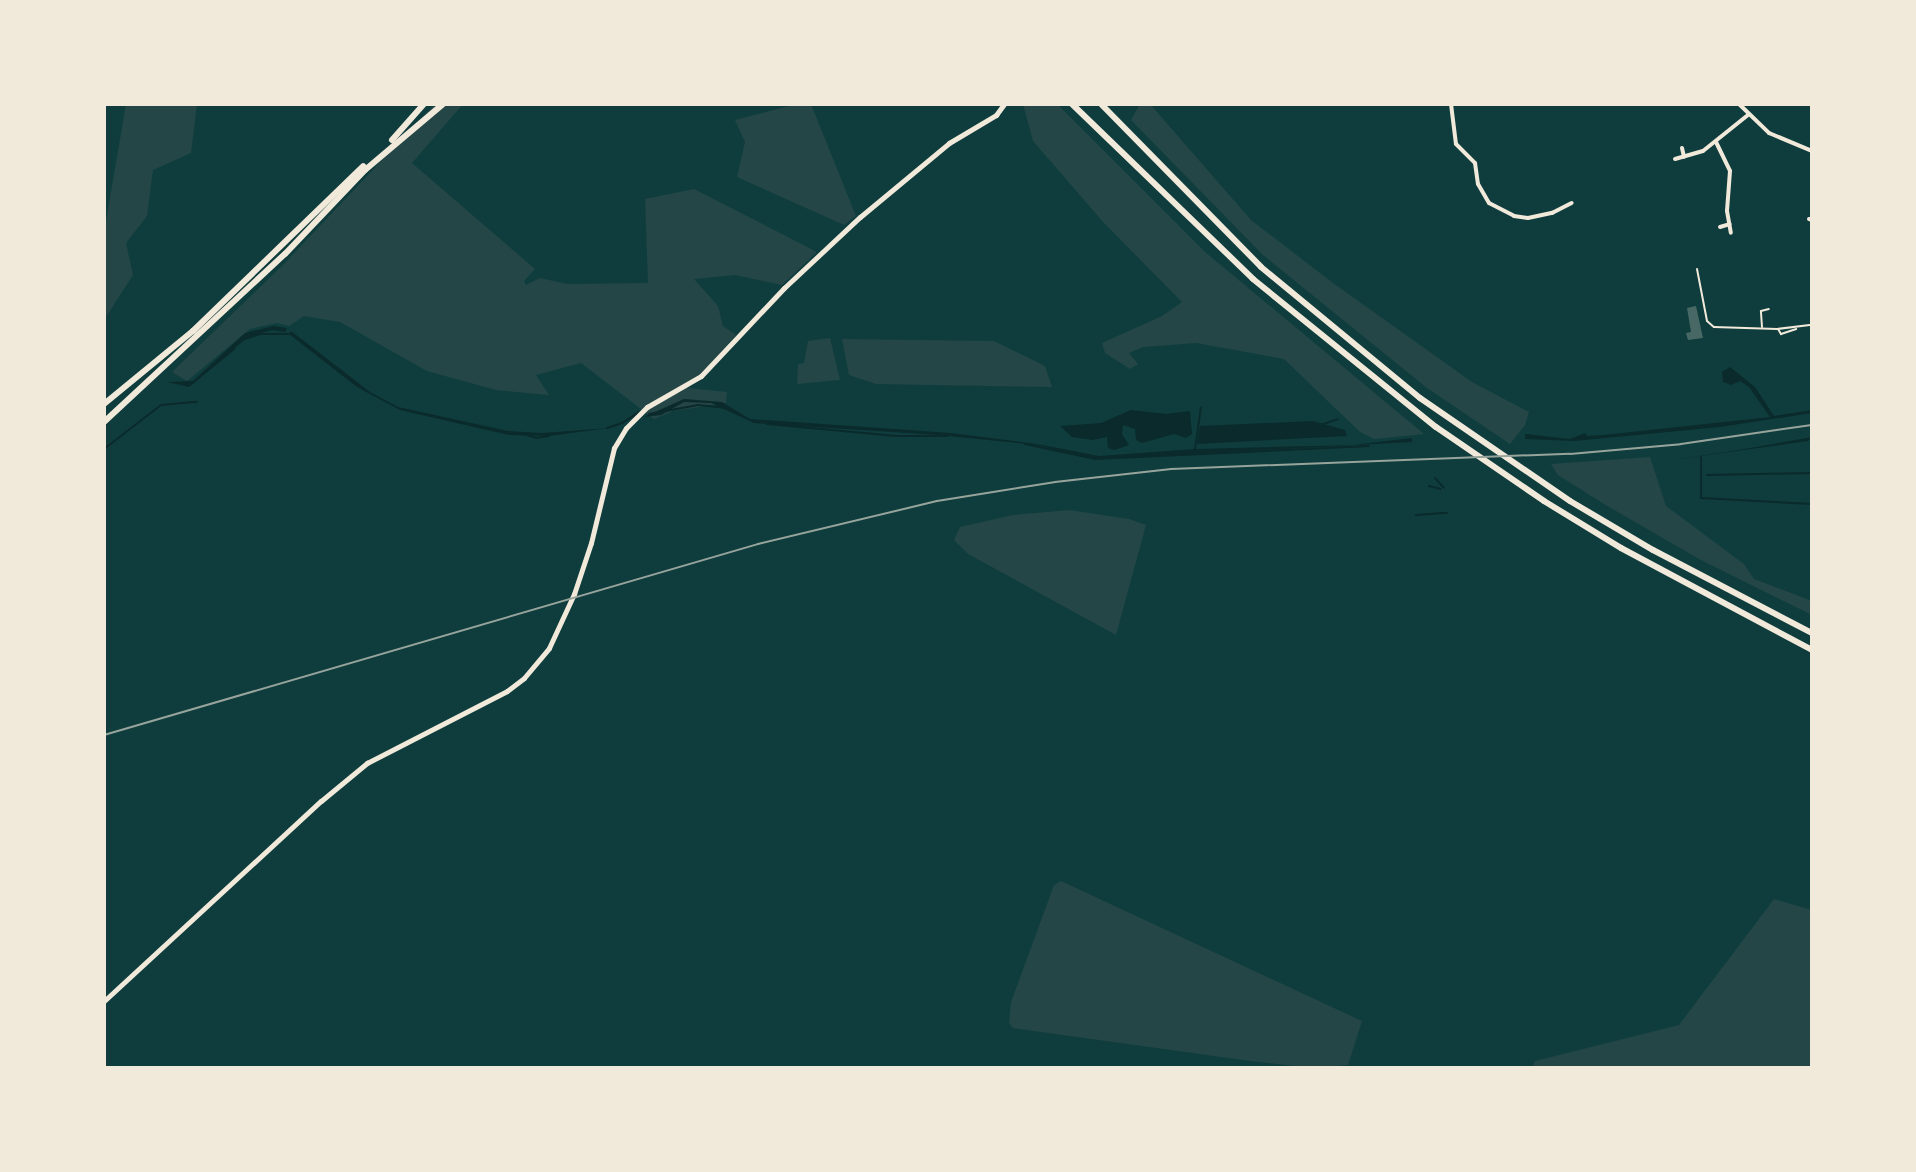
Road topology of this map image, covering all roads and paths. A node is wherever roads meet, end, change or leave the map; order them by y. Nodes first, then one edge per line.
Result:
1 (424, 104) edge
2 (443, 104) edge
3 (1004, 104) edge
4 (1069, 104) edge
5 (1101, 104) edge
6 (1451, 104) edge
7 (1739, 104) edge
8 (1748, 115) junction
9 (1716, 142) junction
10 (1812, 143) edge
11 (1682, 148) dead end
12 (1810, 150) edge
13 (1684, 157) junction
14 (1675, 159) dead end
15 (1572, 203) dead end
16 (1730, 224) junction
17 (1720, 227) dead end
18 (1731, 233) dead end
19 (1697, 269) dead end
20 (1769, 309) dead end
21 (1761, 311) junction
22 (1752, 312) dead end
23 (1812, 325) edge
24 (1762, 328) junction
25 (104, 404) edge
26 (104, 422) edge
27 (1812, 633) edge
28 (1812, 650) edge
29 (104, 1001) edge

1 - 25 highway
2 - 26 highway
3 - 29 street
4 - 28 highway
5 - 27 highway
6 - 15 street
7 - 8 street
8 - 9 street
8 - 12 street
9 - 13 street
9 - 16 street
10 - 12 street
11 - 13 street
13 - 14 street
16 - 17 street
16 - 18 street
19 - 24 path
20 - 21 path
21 - 22 path
21 - 24 path
23 - 24 path

